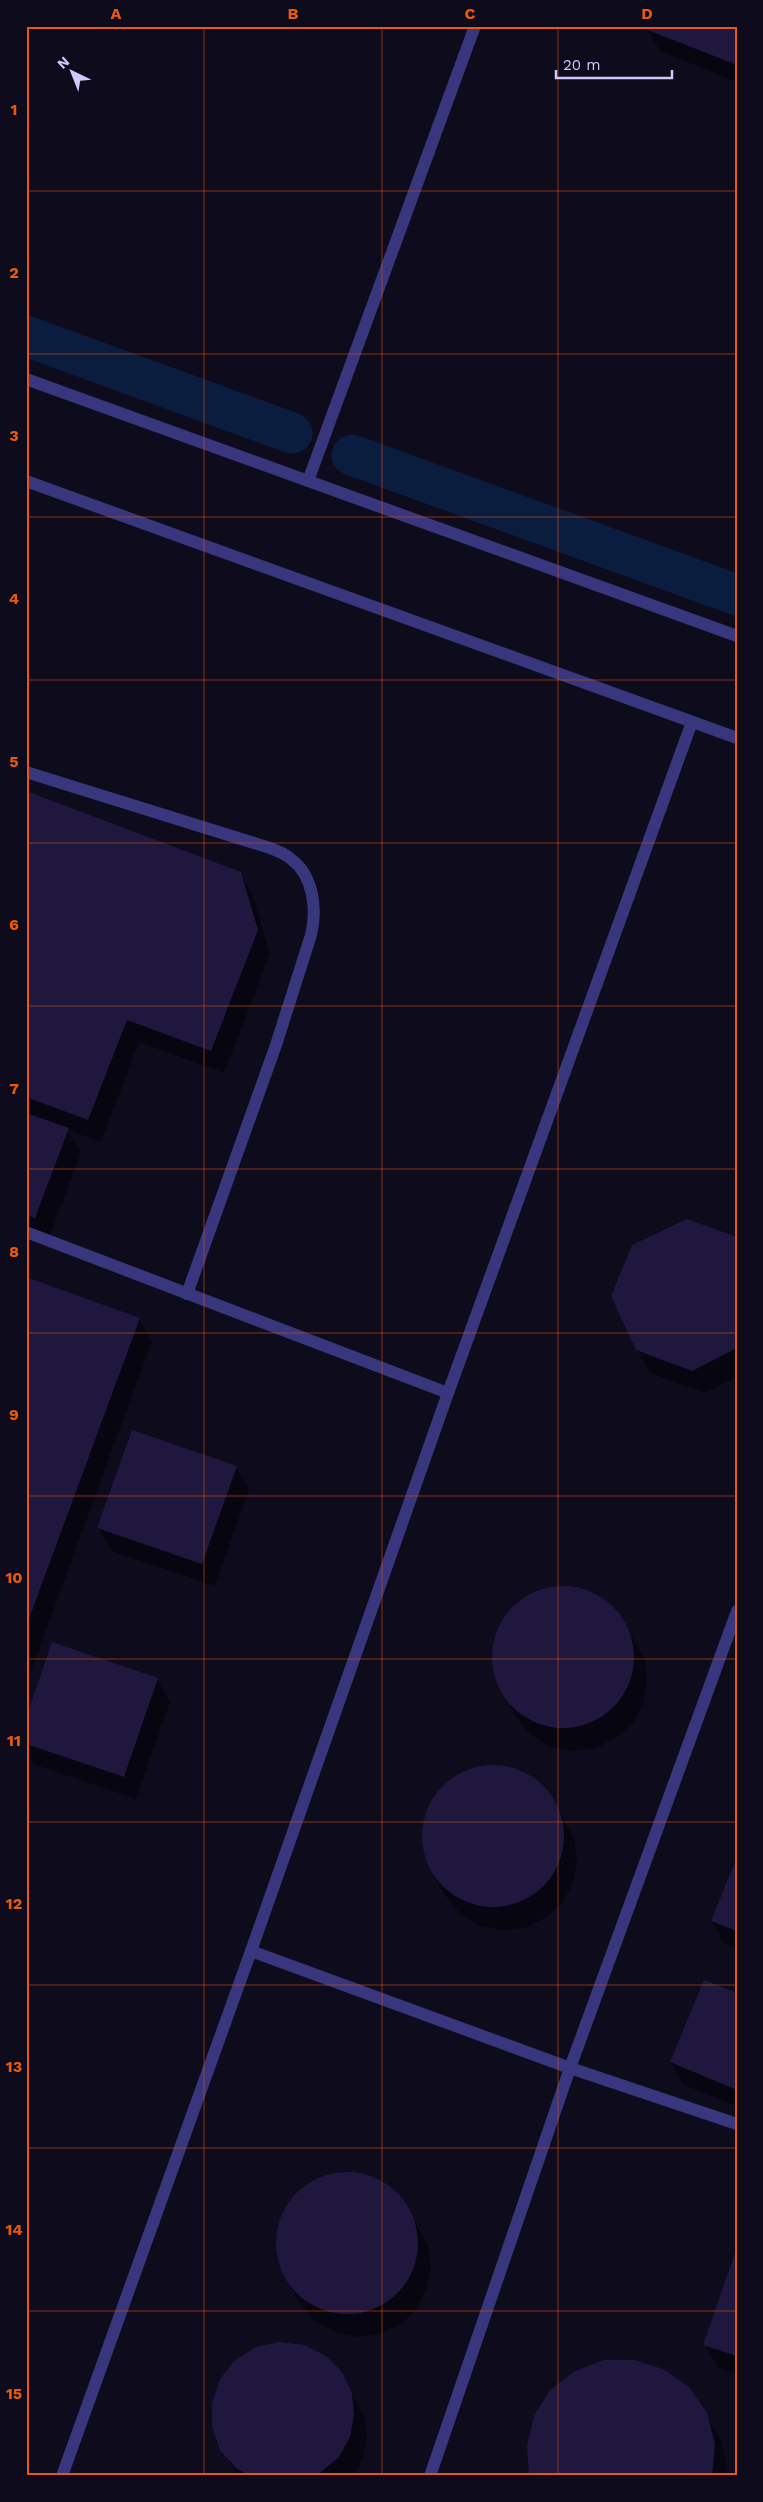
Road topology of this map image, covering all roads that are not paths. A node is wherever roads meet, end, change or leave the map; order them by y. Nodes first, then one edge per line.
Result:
1 (475, 26) edge
2 (26, 380) edge
3 (26, 481) edge
4 (308, 481) junction
5 (737, 636) edge
6 (692, 722) junction
7 (737, 738) edge
8 (26, 772) edge
9 (26, 1232) edge
10 (187, 1294) junction
11 (448, 1393) junction
12 (737, 1611) edge
13 (251, 1951) junction
14 (570, 2068) junction
15 (737, 2124) edge
16 (62, 2476) edge
17 (430, 2476) edge

1 - 4 street
2 - 4 street
3 - 6 street
4 - 5 street
6 - 7 street
6 - 11 street
8 - 10 street
9 - 10 street
10 - 11 street
11 - 13 street
12 - 14 street
13 - 14 street
13 - 16 street
14 - 15 street
14 - 17 street

